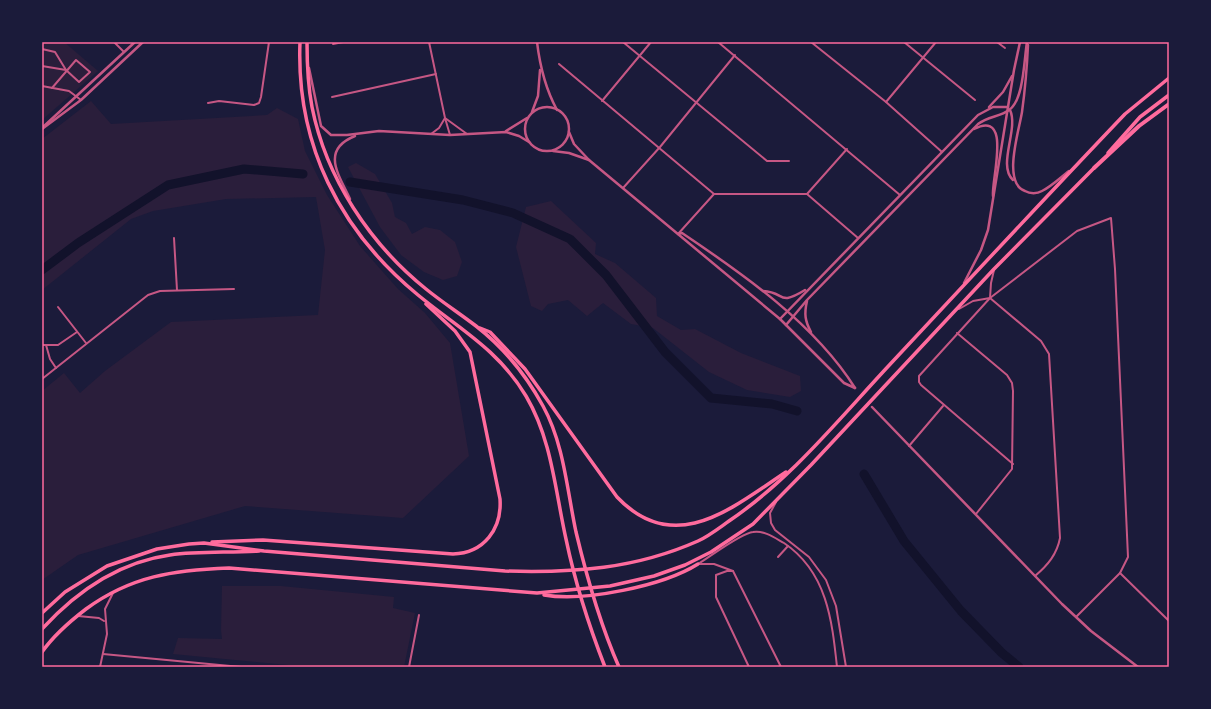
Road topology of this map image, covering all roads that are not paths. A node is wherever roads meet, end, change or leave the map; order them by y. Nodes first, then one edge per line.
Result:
1 (114, 42) edge
2 (135, 42) edge
3 (144, 42) edge
4 (269, 42) edge
5 (300, 42) edge
6 (307, 42) edge
7 (343, 42) edge
8 (429, 42) edge
9 (537, 42) edge
10 (623, 42) edge
11 (651, 42) edge
12 (718, 42) edge
13 (811, 42) edge
14 (904, 42) edge
15 (936, 42) edge
16 (997, 42) edge
17 (1020, 42) edge
18 (1027, 42) edge
19 (333, 44) dead end
20 (1005, 48) dead end
21 (42, 49) edge
22 (124, 52) junction
23 (735, 55) junction
24 (639, 56) junction
25 (923, 57) junction
26 (308, 61) junction
27 (559, 64) dead end
28 (42, 66) edge
29 (540, 68) junction
30 (66, 70) junction
31 (1014, 70) junction
32 (436, 74) junction
33 (1169, 78) edge
34 (42, 86) edge
35 (52, 88) junction
36 (1169, 95) edge
37 (77, 96) junction
38 (332, 97) dead end
39 (81, 100) junction
40 (975, 100) dead end
41 (602, 101) junction
42 (208, 102) dead end
43 (697, 102) junction
44 (886, 102) junction
45 (1169, 104) edge
46 (986, 109) junction
47 (557, 110) junction
48 (1008, 110) junction
49 (532, 113) junction
50 (445, 118) junction
51 (528, 118) junction
52 (42, 129) edge
53 (506, 132) junction
54 (569, 132) junction
55 (971, 132) junction
56 (359, 134) junction
57 (430, 134) junction
58 (467, 134) junction
59 (450, 135) junction
60 (529, 142) junction
61 (660, 147) junction
62 (847, 149) junction
63 (551, 151) junction
64 (942, 152) junction
65 (590, 160) junction
66 (789, 161) dead end
67 (1076, 165) junction
68 (1094, 168) junction
69 (1013, 180) junction
70 (623, 188) junction
71 (714, 194) junction
72 (807, 194) junction
73 (900, 195) junction
74 (994, 199) junction
75 (354, 210) junction
76 (678, 234) junction
77 (174, 238) dead end
78 (858, 238) junction
79 (994, 269) junction
80 (962, 287) junction
81 (234, 289) dead end
82 (807, 289) junction
83 (177, 290) junction
84 (763, 291) junction
85 (419, 296) junction
86 (990, 298) junction
87 (807, 300) junction
88 (58, 307) dead end
89 (959, 309) junction
90 (787, 312) junction
91 (793, 317) junction
92 (780, 319) junction
93 (475, 325) junction
94 (786, 325) junction
95 (77, 332) junction
96 (957, 333) junction
97 (814, 336) junction
98 (86, 343) junction
99 (42, 345) edge
100 (46, 345) junction
101 (56, 368) junction
102 (42, 379) edge
103 (943, 406) junction
104 (872, 407) dead end
105 (909, 446) junction
106 (1013, 464) junction
107 (794, 467) junction
108 (779, 498) junction
109 (976, 514) junction
110 (204, 543) junction
111 (788, 546) junction
112 (264, 551) junction
113 (778, 557) dead end
114 (698, 564) junction
115 (733, 571) junction
116 (1120, 573) junction
117 (1035, 576) junction
118 (117, 589) junction
119 (537, 594) junction
120 (42, 614) edge
121 (76, 616) junction
122 (419, 616) dead end
123 (1076, 617) junction
124 (1169, 621) edge
125 (105, 622) junction
126 (42, 629) edge
127 (42, 652) edge
128 (103, 654) junction
129 (100, 667) edge
130 (241, 667) edge
131 (409, 667) edge
132 (605, 667) edge
133 (620, 667) edge
134 (749, 667) edge
135 (781, 667) edge
136 (837, 667) edge
137 (846, 667) edge
138 (1138, 667) edge

1 - 22 street
2 - 22 street
3 - 39 street
4 - 42 street
5 - 85 main road
6 - 26 main road
7 - 19 street
8 - 32 street
9 - 29 street
10 - 24 street
11 - 24 street
12 - 23 street
13 - 44 street
14 - 25 street
15 - 25 street
16 - 20 street
17 - 31 street
18 - 48 street
18 - 69 street
21 - 30 street
22 - 37 street
23 - 43 street
23 - 62 street
24 - 41 street
24 - 43 street
25 - 40 street
25 - 44 street
26 - 56 street
26 - 75 main road
27 - 41 street
28 - 30 street
29 - 47 street
29 - 49 street
30 - 30 street
30 - 35 street
31 - 46 street
31 - 48 street
32 - 38 street
32 - 50 street
33 - 67 main road
34 - 35 street
35 - 37 street
36 - 68 main road
37 - 39 street
37 - 52 street
39 - 52 street
41 - 61 street
43 - 61 street
43 - 66 street
44 - 64 street
45 - 68 highway
46 - 48 street
46 - 64 street
47 - 49 street
47 - 54 street
48 - 55 street
48 - 69 street
48 - 74 street
49 - 51 street
50 - 57 street
50 - 58 street
50 - 59 street
51 - 53 street
51 - 60 street
53 - 58 street
53 - 60 street
54 - 63 street
54 - 65 street
55 - 74 street
55 - 87 street
56 - 57 street
56 - 75 street
57 - 59 street
58 - 59 street
60 - 63 street
61 - 70 street
61 - 71 street
62 - 72 street
62 - 73 street
63 - 65 street
64 - 73 street
65 - 70 street
67 - 69 street
67 - 80 main road
68 - 79 main road
70 - 76 street
71 - 72 street
71 - 76 street
72 - 78 street
73 - 78 street
74 - 80 street
75 - 93 main road
76 - 84 street
76 - 92 street
77 - 83 street
78 - 82 street
79 - 86 street
79 - 89 main road
80 - 107 main road
81 - 83 street
82 - 84 street
82 - 90 street
83 - 98 street
84 - 90 street
85 - 110 main road
85 - 132 main road
86 - 89 street
86 - 96 street
86 - 116 street
86 - 117 street
87 - 91 street
87 - 97 street
88 - 95 street
89 - 108 main road
90 - 91 street
90 - 92 street
91 - 94 street
91 - 97 street
92 - 94 street
93 - 107 main road
93 - 133 main road
94 - 97 street
95 - 98 street
95 - 100 street
96 - 103 street
96 - 106 street
98 - 101 street
99 - 100 street
100 - 101 street
101 - 102 street
103 - 105 street
103 - 106 street
104 - 105 street
105 - 109 street
106 - 109 street
107 - 112 main road
108 - 119 main road
108 - 137 street
109 - 117 street
110 - 112 main road
110 - 120 main road
111 - 113 street
111 - 114 street
111 - 136 street
112 - 126 main road
114 - 115 street
114 - 119 main road
115 - 134 street
115 - 135 street
116 - 123 street
116 - 124 street
117 - 123 street
118 - 119 main road
118 - 121 main road
118 - 125 street
121 - 125 street
121 - 127 main road
122 - 131 street
123 - 138 street
125 - 128 street
128 - 129 street
128 - 130 street

